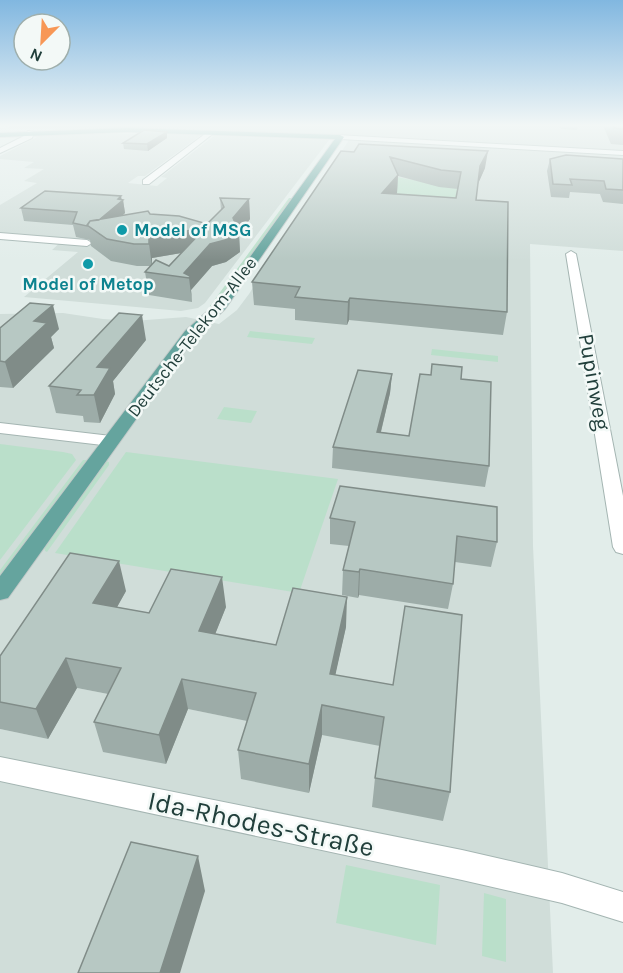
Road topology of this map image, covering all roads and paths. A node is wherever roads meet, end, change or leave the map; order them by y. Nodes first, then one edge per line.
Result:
1 (161, 170) edge
2 (316, 170) edge
3 (146, 182) dead end
4 (0, 236) edge
5 (87, 243) edge
6 (571, 254) dead end
7 (3, 428) edge
8 (111, 441) junction
9 (623, 547) edge
10 (0, 592) edge
11 (0, 769) edge
12 (623, 907) edge

1 - 3 street
2 - 8 main road, Deutsche-Telekom-Allee
4 - 5 street
6 - 9 street, Pupinweg
7 - 8 street
8 - 10 main road, Deutsche-Telekom-Allee
11 - 12 street, Ida-Rhodes-Straße

